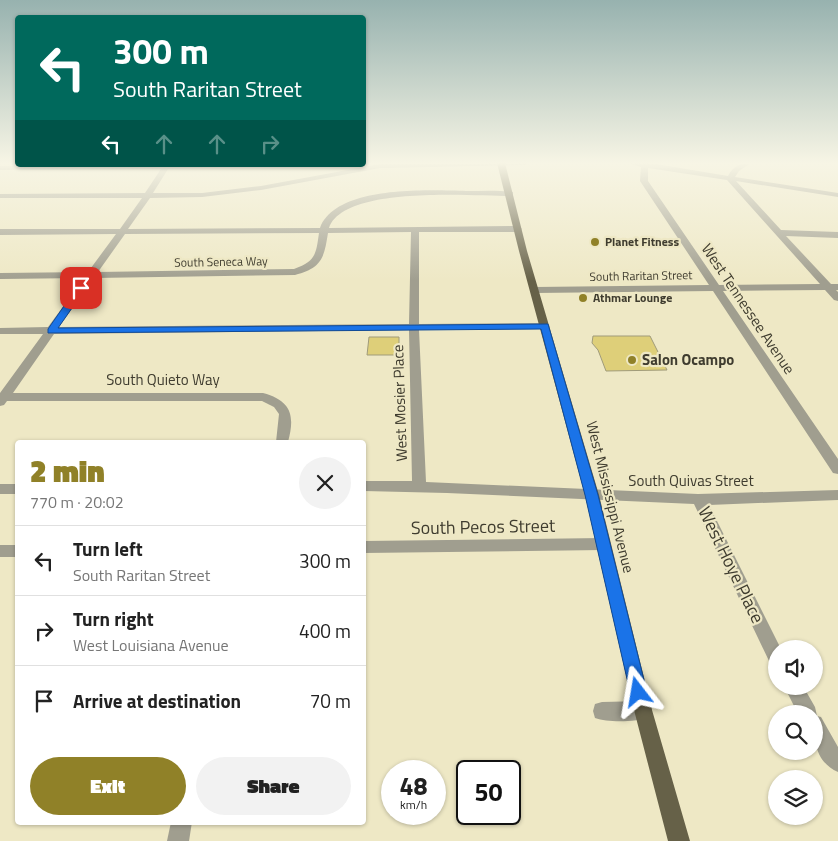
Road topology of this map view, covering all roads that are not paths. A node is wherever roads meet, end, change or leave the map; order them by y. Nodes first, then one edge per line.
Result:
1 (143, 202) edge
2 (357, 202) edge
3 (512, 202) edge
4 (658, 202) edge
5 (750, 202) edge
6 (518, 229) junction
7 (325, 230) junction
8 (415, 230) junction
9 (121, 231) junction
10 (0, 232) edge
11 (779, 233) junction
12 (838, 236) edge
13 (0, 276) edge
14 (90, 276) junction
15 (833, 287) edge
16 (716, 288) junction
17 (535, 290) junction
18 (838, 298) edge
19 (545, 326) junction
20 (414, 327) junction
21 (0, 331) edge
22 (51, 331) junction
23 (1, 399) edge
24 (282, 440) edge
25 (838, 469) edge
26 (366, 486) edge
27 (419, 486) junction
28 (0, 489) edge
29 (15, 489) edge
30 (592, 495) junction
31 (838, 495) edge
32 (699, 499) junction
33 (603, 544) junction
34 (366, 547) edge
35 (0, 551) edge
36 (15, 551) edge
37 (768, 641) edge
38 (643, 710) junction
39 (602, 711) dead end
40 (823, 740) edge
41 (838, 762) edge
42 (181, 825) edge
43 (178, 841) edge
44 (678, 841) edge

1 - 9 street
2 - 7 street
3 - 6 main road, West Mississippi Avenue
4 - 16 street, West Tennessee Avenue
5 - 11 street
6 - 8 street
6 - 17 main road, West Mississippi Avenue
7 - 8 street
7 - 9 street
7 - 14 street, South Seneca Way
8 - 20 street, West Mosier Place
9 - 10 street
9 - 14 street
11 - 12 street
11 - 15 street
13 - 14 street, South Seneca Way
14 - 22 street
15 - 16 street, South Raritan Street
15 - 18 street
16 - 17 street, South Raritan Street
16 - 25 street, West Tennessee Avenue
17 - 19 main road, West Mississippi Avenue
19 - 20 street
19 - 30 main road, West Mississippi Avenue
20 - 22 street
20 - 27 street, West Mosier Place
21 - 22 street
22 - 23 street
23 - 24 street, South Quieto Way
26 - 27 street, South Quivas Street
27 - 30 street, South Quivas Street
28 - 29 street
30 - 32 street, South Quivas Street
30 - 33 main road, West Mississippi Avenue
31 - 32 street, South Quivas Street
32 - 37 street, West Hoye Place
33 - 34 street, South Pecos Street
33 - 38 main road, West Mississippi Avenue
35 - 36 street
38 - 39 street
38 - 44 main road, West Mississippi Avenue
40 - 41 street
42 - 43 street

